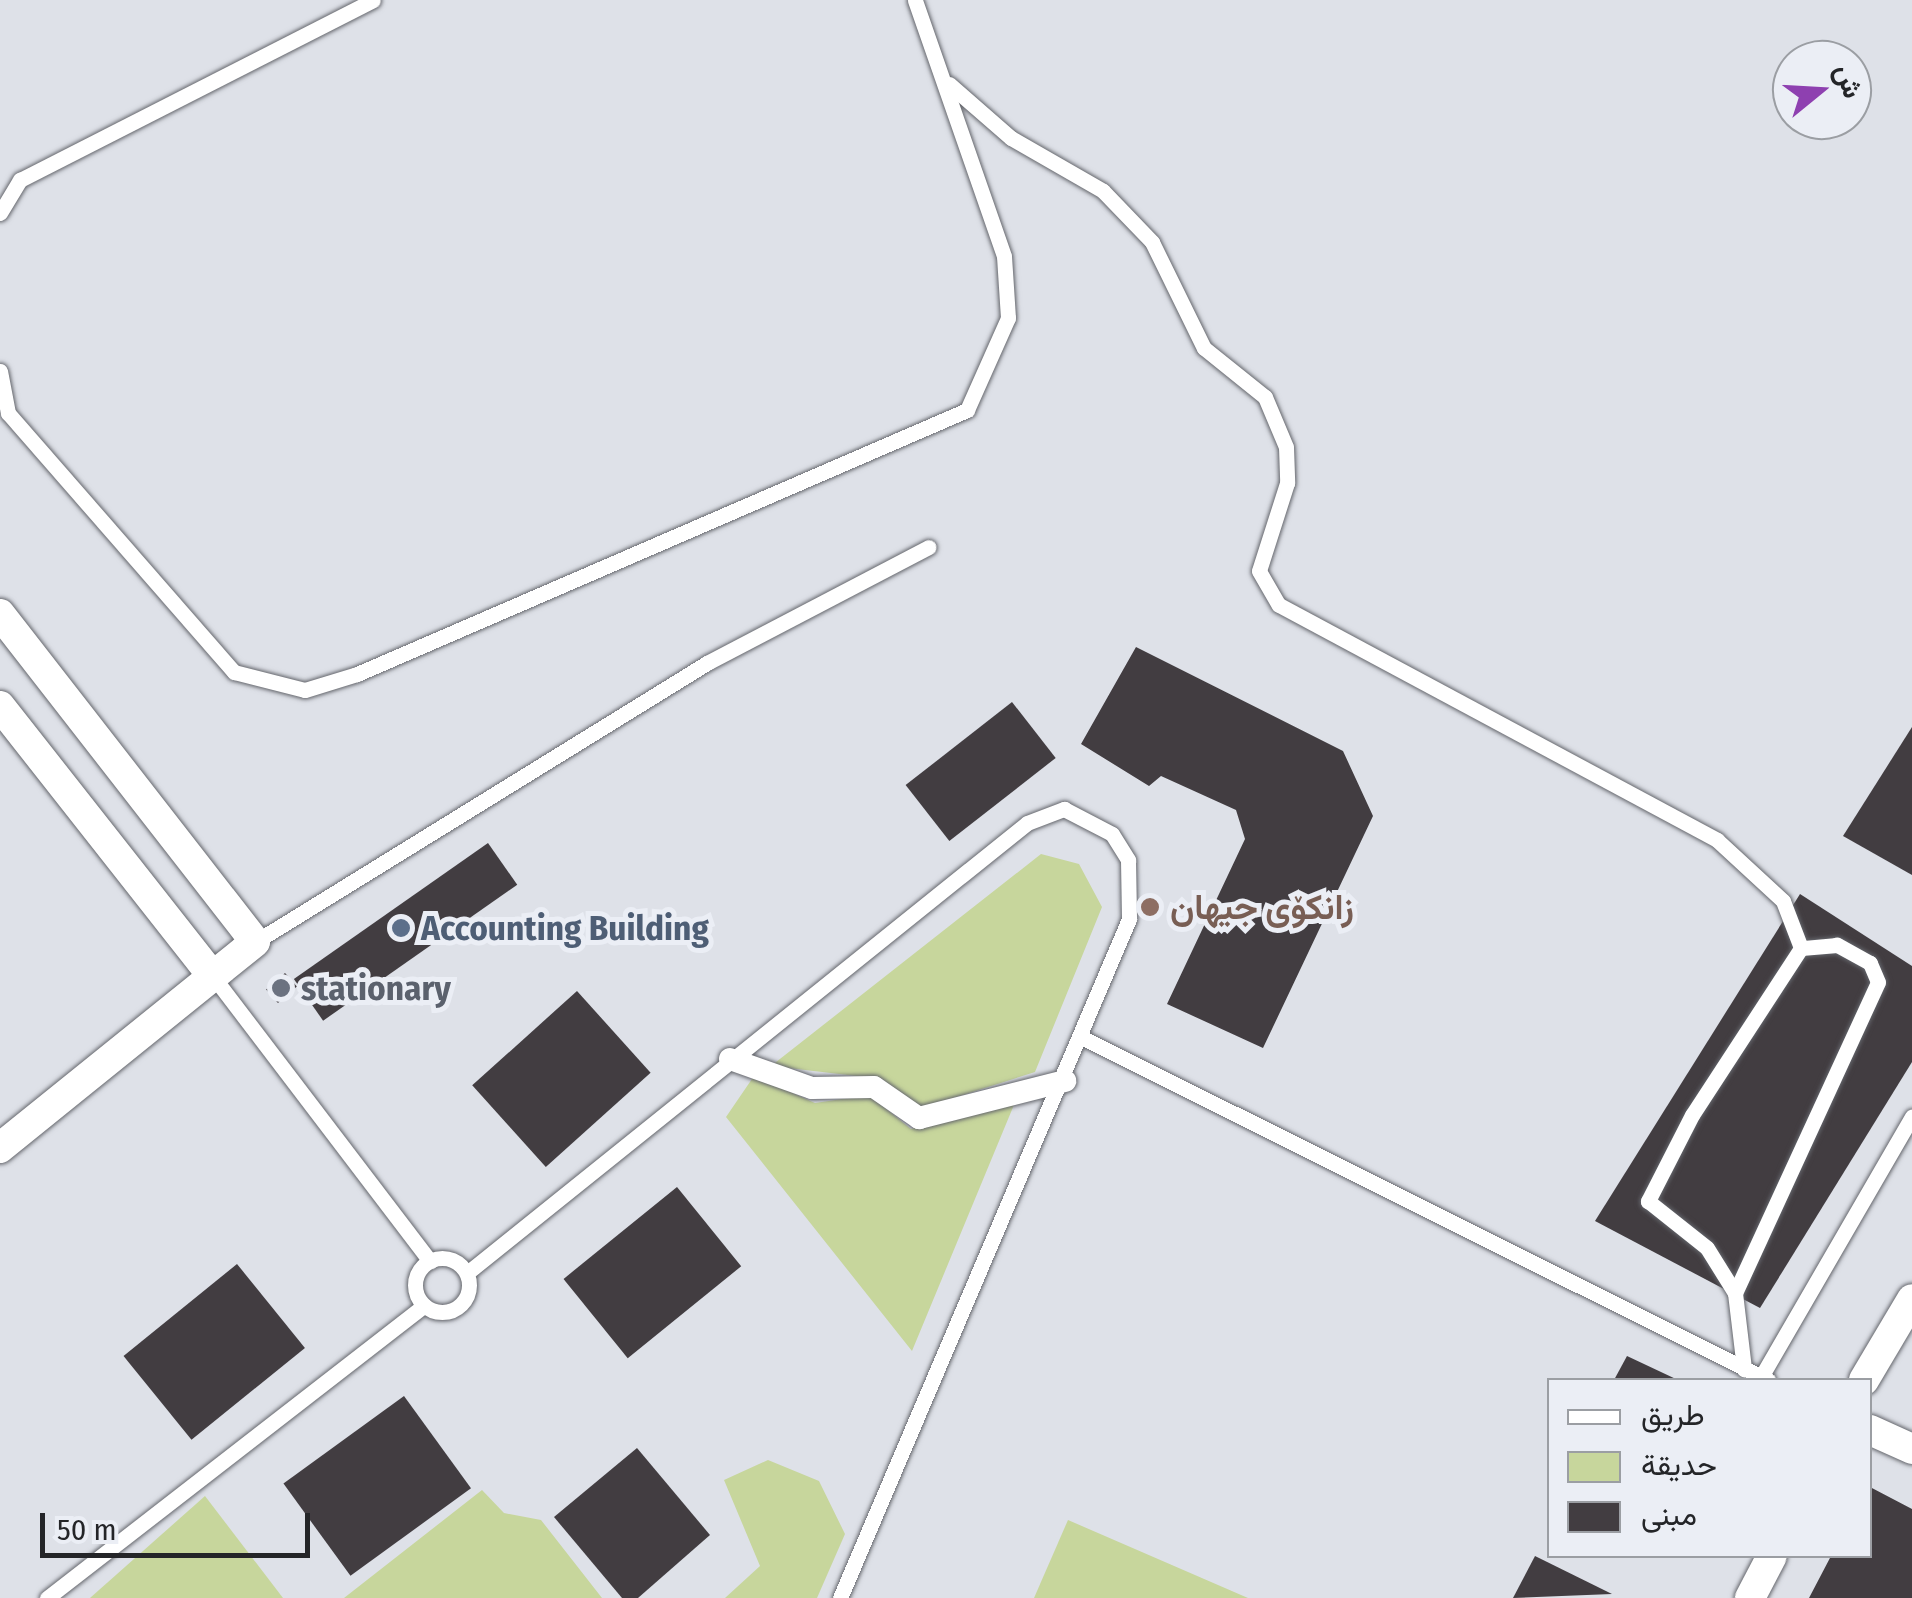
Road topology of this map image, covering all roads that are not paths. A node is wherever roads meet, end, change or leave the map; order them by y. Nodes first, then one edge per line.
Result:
1 (373, 0) edge
2 (914, 0) edge
3 (948, 83) junction
4 (0, 212) edge
5 (0, 371) edge
6 (929, 547) dead end
7 (0, 614) edge
8 (0, 706) edge
9 (255, 942) junction
10 (1801, 948) junction
11 (212, 975) junction
12 (1083, 1038) junction
13 (730, 1059) junction
14 (1065, 1081) junction
15 (1912, 1117) edge
16 (0, 1148) edge
17 (430, 1260) junction
18 (467, 1273) junction
19 (1735, 1293) junction
20 (1912, 1299) edge
21 (424, 1306) junction
22 (1744, 1368) junction
23 (1762, 1378) edge
24 (1765, 1378) edge
25 (1865, 1378) edge
26 (1872, 1431) edge
27 (1912, 1449) edge
28 (1771, 1558) edge
29 (47, 1598) edge
30 (840, 1598) edge
31 (1750, 1598) edge

1 - 4 lane
2 - 3 lane
3 - 5 lane
3 - 10 lane
6 - 9 lane
7 - 9 street
8 - 11 street
9 - 11 street
10 - 19 lane
10 - 19 lane
11 - 16 street
11 - 17 lane
12 - 13 lane
12 - 14 lane
12 - 22 lane
13 - 14 street
13 - 18 lane
14 - 30 lane
15 - 24 lane
17 - 18 lane
17 - 21 lane
18 - 21 lane
19 - 22 lane
20 - 25 street
21 - 29 lane
22 - 23 lane
26 - 27 street
28 - 31 street

